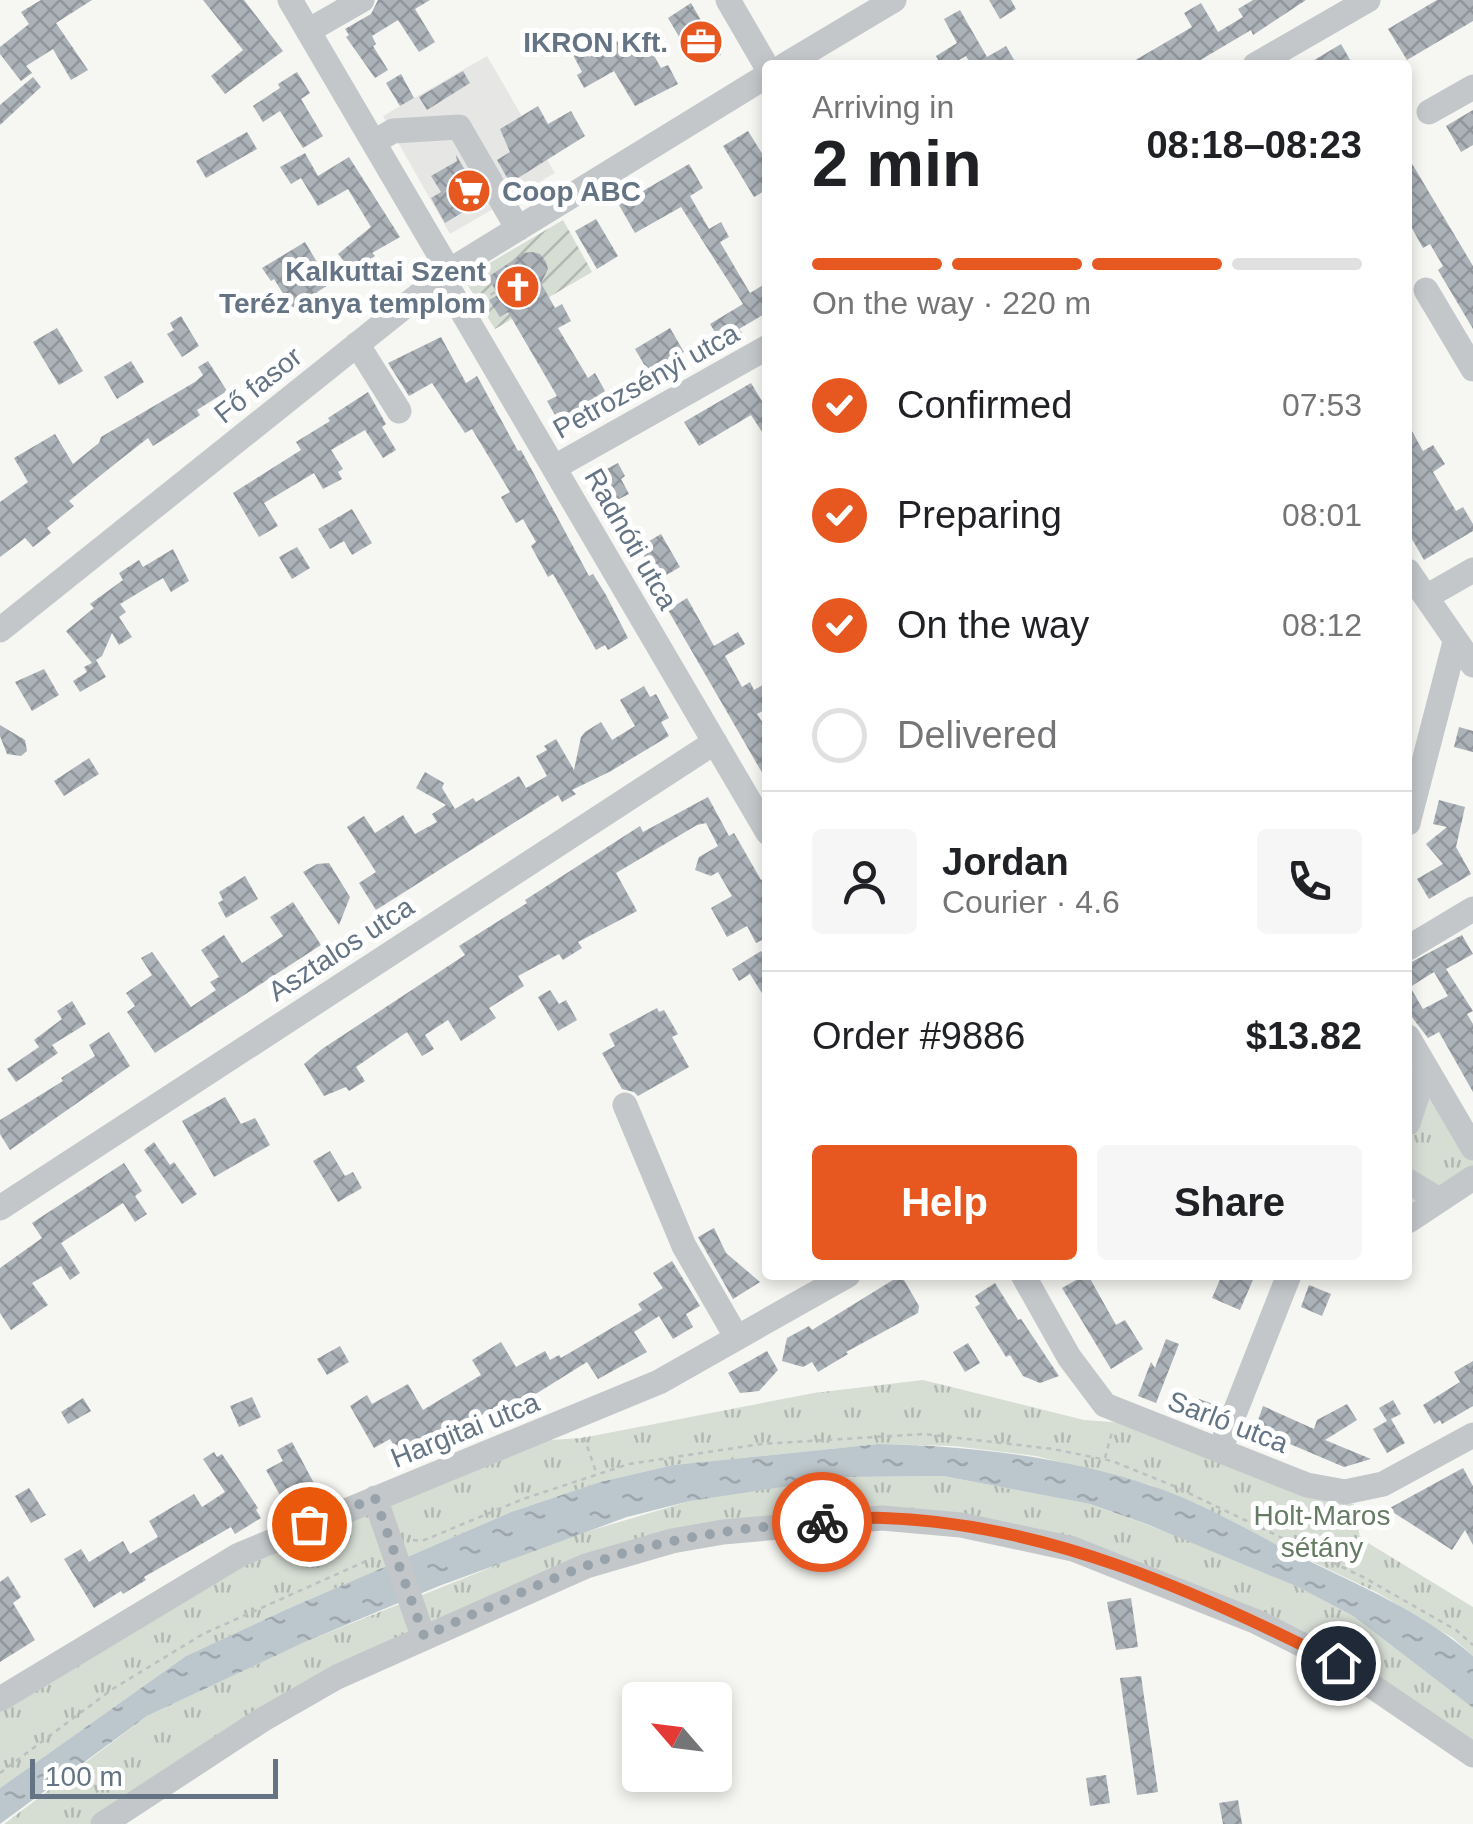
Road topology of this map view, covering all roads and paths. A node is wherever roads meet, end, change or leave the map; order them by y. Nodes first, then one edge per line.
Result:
1 (290, 0) edge
2 (362, 0) edge
3 (728, 0) edge
4 (894, 0) edge
5 (1368, 0) edge
6 (308, 31) junction
7 (828, 54) edge
8 (1290, 56) edge
9 (762, 61) edge
10 (762, 76) edge
11 (1473, 87) edge
12 (1429, 112) dead end
13 (374, 142) junction
14 (518, 229) junction
15 (446, 274) junction
16 (1426, 290) dead end
17 (357, 344) junction
18 (762, 353) edge
19 (1473, 369) edge
20 (400, 411) dead end
21 (554, 467) junction
22 (1473, 570) edge
23 (1412, 577) edge
24 (1426, 597) junction
25 (0, 630) edge
26 (1455, 642) junction
27 (1473, 665) edge
28 (715, 742) junction
29 (1412, 808) edge
30 (762, 823) edge
31 (1473, 909) edge
32 (1412, 946) edge
33 (1412, 1044) edge
34 (1426, 1068) junction
35 (626, 1105) dead end
36 (1412, 1111) edge
37 (1473, 1148) edge
38 (1473, 1178) edge
39 (1412, 1183) edge
40 (1439, 1200) junction
41 (0, 1208) edge
42 (1412, 1218) edge
43 (839, 1280) edge
44 (1026, 1280) edge
45 (1288, 1280) edge
46 (738, 1338) junction
47 (577, 1417) junction
48 (1473, 1436) edge
49 (1108, 1442) dead end
50 (1220, 1450) junction
51 (1104, 1459) junction
52 (596, 1474) junction
53 (375, 1498) junction
54 (392, 1546) junction
55 (419, 1623) junction
56 (1473, 1645) edge
57 (0, 1699) edge
58 (1473, 1755) edge
59 (0, 1774) edge
60 (102, 1824) edge

1 - 6 street, Radnóti utca
2 - 6 street
3 - 9 street
4 - 7 street
5 - 8 street
6 - 13 street, Radnóti utca
10 - 14 street, Fő fasor
11 - 12 street
13 - 14 street
13 - 15 street, Radnóti utca
14 - 15 street, Fő fasor
15 - 17 street, Fő fasor
15 - 21 street, Radnóti utca
16 - 19 street
17 - 20 street
17 - 25 street, Fő fasor
18 - 21 street, Petrozsényi utca
21 - 28 street, Radnóti utca
22 - 24 street
23 - 24 street
24 - 26 street
26 - 27 street
26 - 29 street
28 - 30 street, Radnóti utca
28 - 41 street, Asztalos utca
31 - 32 street
33 - 34 street
34 - 36 street
34 - 37 street
35 - 46 street
38 - 40 street
39 - 40 street
40 - 42 street
43 - 46 street, Hargitai utca
44 - 50 street, Sarló utca
45 - 50 street
46 - 47 street, Hargitai utca
47 - 52 path
47 - 53 street, Hargitai utca
48 - 50 street, Sarló utca
49 - 51 path
51 - 52 path
51 - 56 path
52 - 54 path
53 - 54 street
53 - 57 street, Hargitai utca
54 - 55 street
54 - 59 path
55 - 58 street
55 - 60 street

